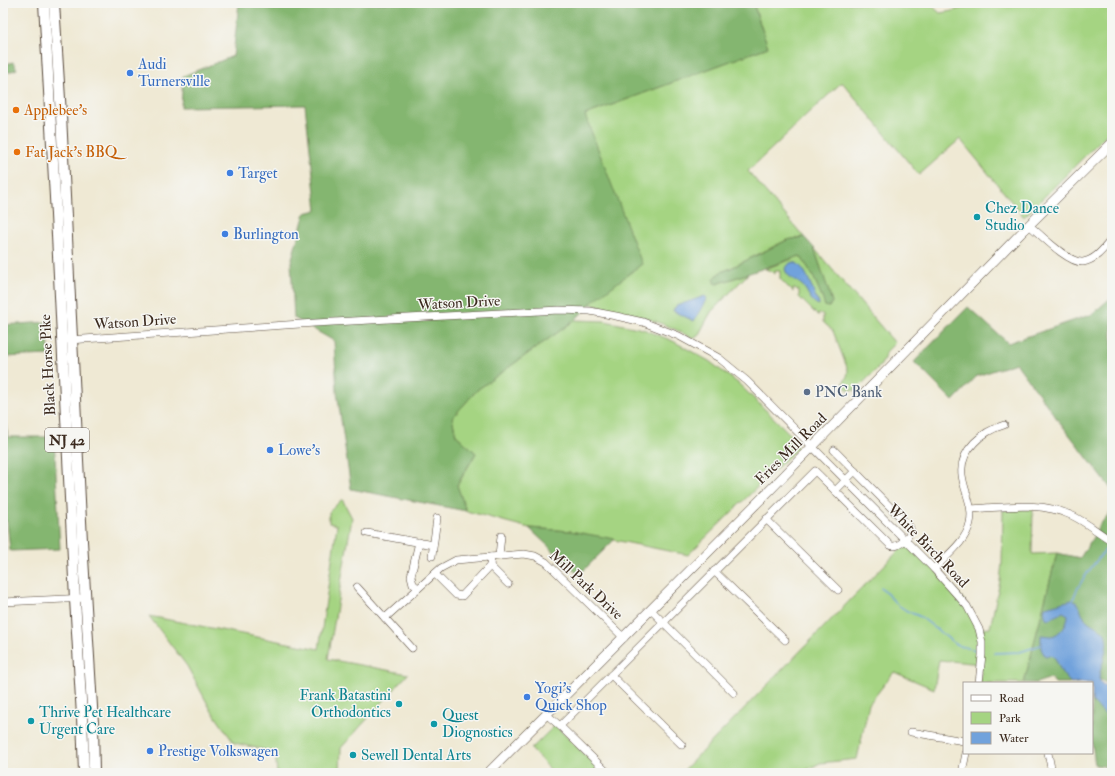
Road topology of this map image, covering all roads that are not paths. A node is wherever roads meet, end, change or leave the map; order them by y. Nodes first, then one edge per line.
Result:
1 (44, 3) edge
2 (54, 3) edge
3 (49, 83) junction
4 (61, 115) junction
5 (1112, 143) edge
6 (1029, 225) junction
7 (1112, 239) edge
8 (67, 340) junction
9 (1004, 425) dead end
10 (812, 447) junction
11 (834, 450) dead end
12 (855, 471) junction
13 (846, 480) junction
14 (835, 491) junction
15 (971, 509) junction
16 (437, 518) dead end
17 (766, 519) junction
18 (367, 533) dead end
19 (501, 536) dead end
20 (905, 540) junction
21 (1110, 540) edge
22 (79, 541) junction
23 (419, 542) junction
24 (433, 545) junction
25 (432, 556) dead end
26 (499, 556) junction
27 (490, 557) junction
28 (490, 566) junction
29 (934, 568) junction
30 (714, 571) junction
31 (435, 574) junction
32 (508, 584) dead end
33 (357, 587) dead end
34 (418, 588) junction
35 (838, 590) dead end
36 (86, 598) junction
37 (75, 599) junction
38 (3, 602) edge
39 (651, 610) junction
40 (385, 618) junction
41 (663, 623) junction
42 (624, 638) junction
43 (785, 640) dead end
44 (412, 648) dead end
45 (611, 675) junction
46 (979, 682) edge
47 (734, 693) dead end
48 (546, 714) junction
49 (560, 726) junction
50 (911, 732) dead end
51 (963, 741) edge
52 (682, 746) dead end
53 (966, 754) edge
54 (1048, 754) edge
55 (84, 773) edge
56 (94, 773) edge
57 (488, 773) edge
58 (608, 773) edge
59 (962, 773) edge
60 (1052, 773) edge

1 - 3 highway, Black Horse Pike / NJ 42
2 - 4 highway, Black Horse Pike / NJ 42
3 - 4 highway
3 - 8 highway, Black Horse Pike / NJ 42
4 - 8 highway, Black Horse Pike / NJ 42
5 - 6 main road, Fries Mill Road
6 - 7 street
6 - 10 main road, Fries Mill Road
8 - 10 street, Watson Drive
8 - 22 highway, Black Horse Pike / NJ 42
9 - 15 street
10 - 13 street, White Birch Road
10 - 39 main road, Fries Mill Road
11 - 12 street
12 - 13 street
12 - 20 street
13 - 14 street
13 - 20 street, White Birch Road
14 - 17 street
14 - 20 street
15 - 21 street
15 - 29 street
16 - 24 street
17 - 30 street
17 - 35 street
18 - 23 street
19 - 26 street
20 - 29 street, White Birch Road
22 - 36 highway, Black Horse Pike / NJ 42
22 - 37 highway, Black Horse Pike / NJ 42
23 - 24 street
23 - 34 street
24 - 25 street
26 - 27 street, Mill Park Drive
26 - 42 street, Mill Park Drive
27 - 28 street
27 - 31 street, Mill Park Drive
28 - 31 street
28 - 32 street
29 - 46 street, White Birch Road
30 - 41 street
30 - 43 street
31 - 34 street, Mill Park Drive
33 - 40 street
34 - 40 street, Mill Park Drive
36 - 37 street
36 - 56 highway, Black Horse Pike / NJ 42
37 - 38 street
37 - 55 highway, Black Horse Pike / NJ 42
39 - 41 street
39 - 42 main road, Fries Mill Road
40 - 44 street
41 - 45 street
41 - 47 street
42 - 48 main road, Fries Mill Road
45 - 49 street
45 - 52 street
48 - 49 street
48 - 57 main road, Fries Mill Road
49 - 58 street
50 - 51 street
53 - 59 street
54 - 60 street

